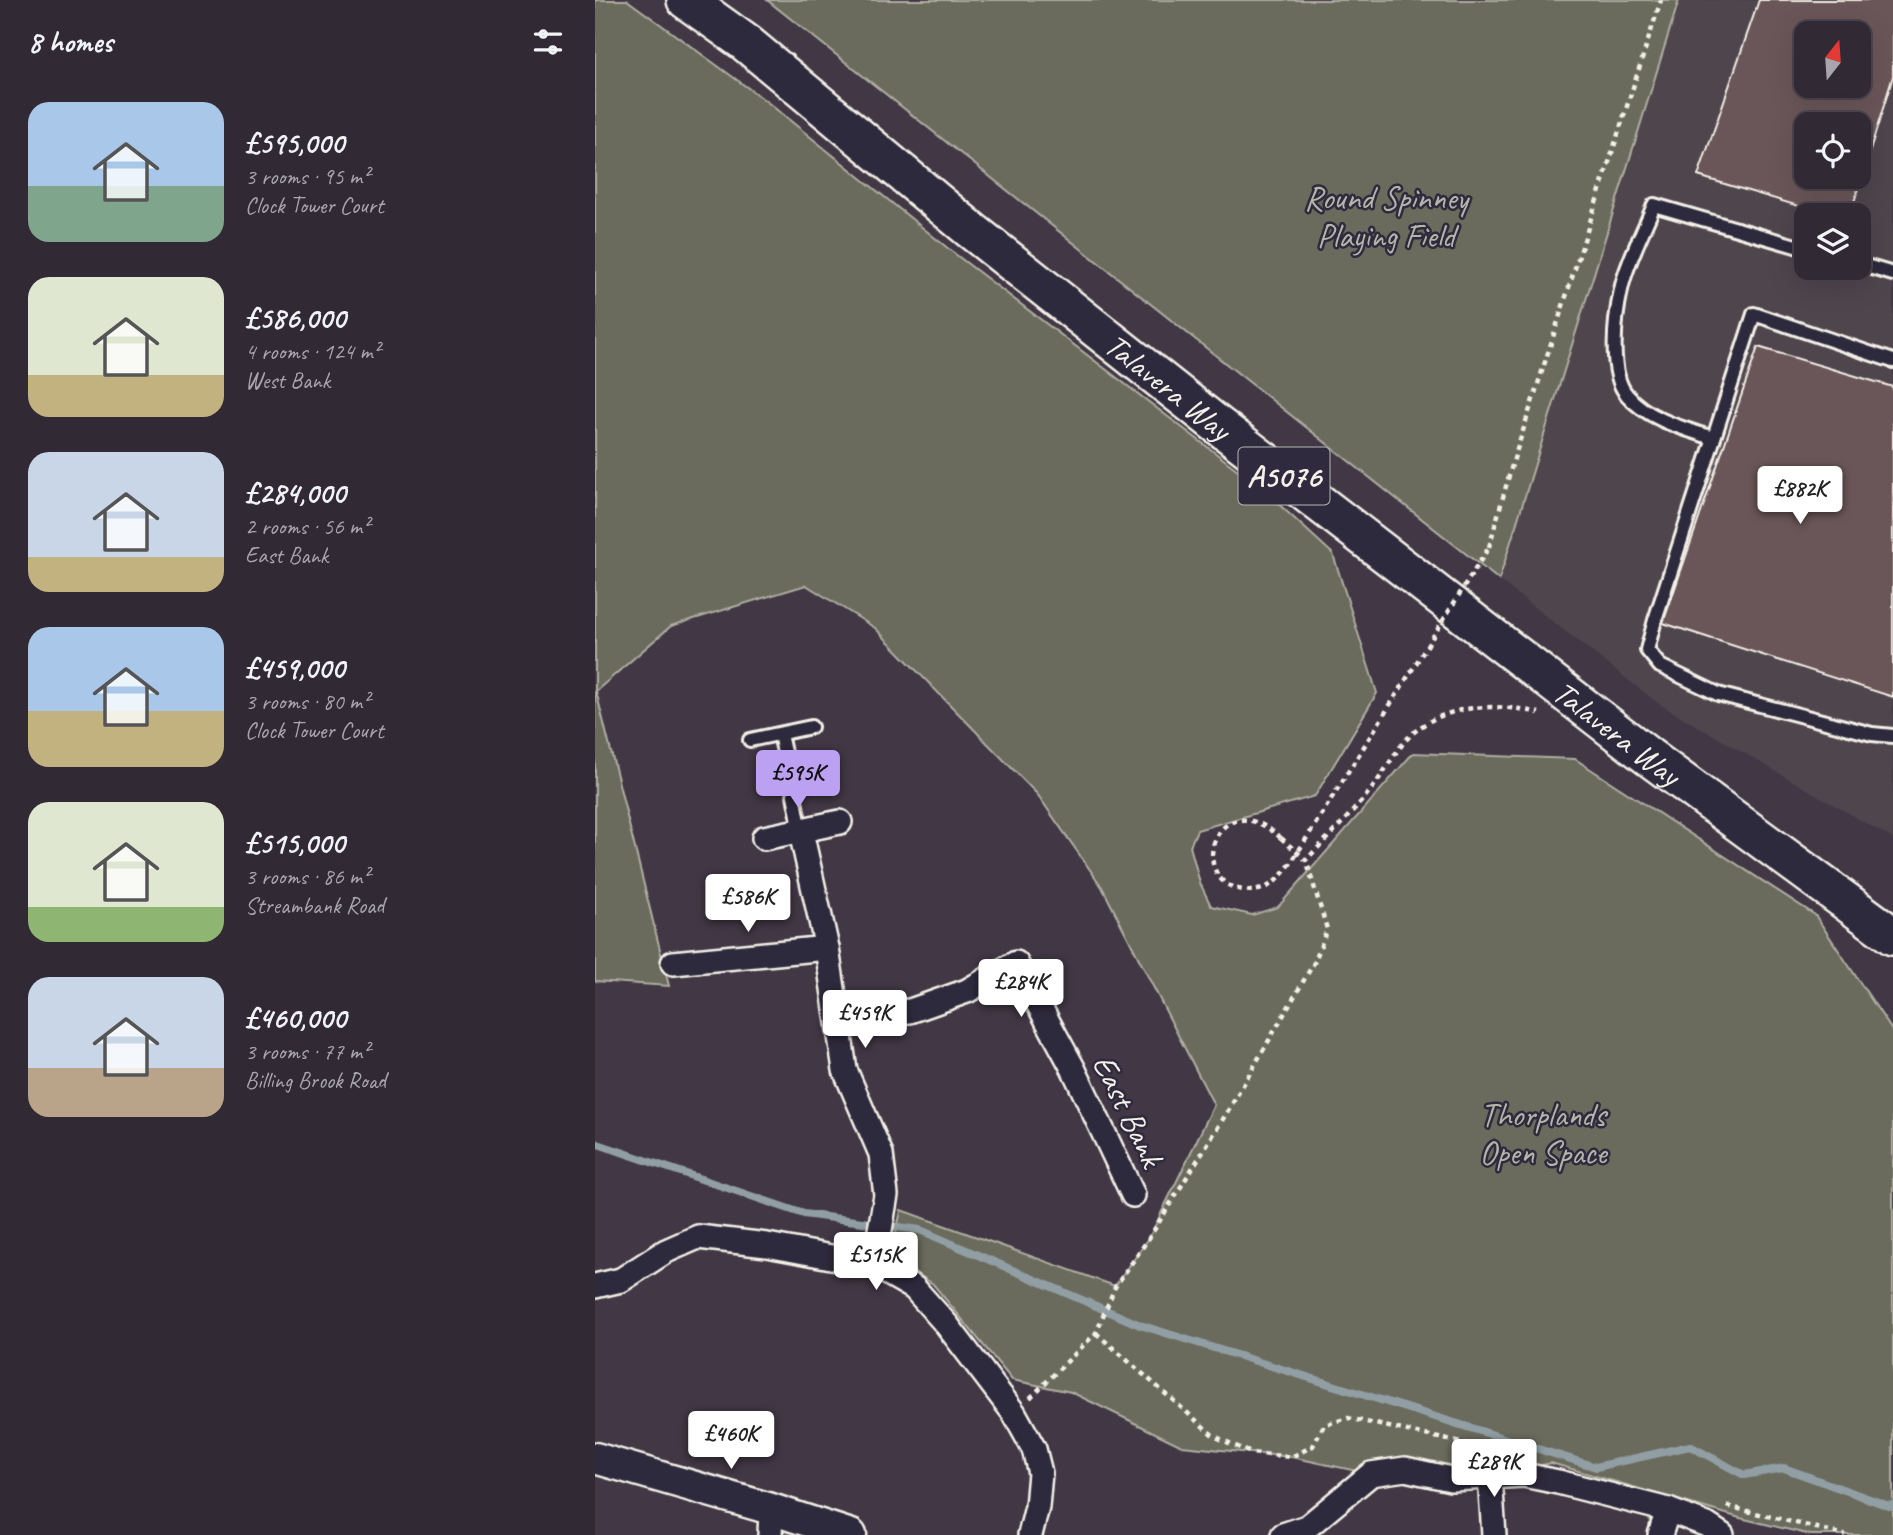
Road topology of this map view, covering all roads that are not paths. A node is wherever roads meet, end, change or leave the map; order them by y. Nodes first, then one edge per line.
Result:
1 (686, 0) edge
2 (1794, 246) edge
3 (1871, 268) edge
4 (1893, 274) edge
5 (1893, 361) edge
6 (1713, 438) junction
7 (811, 727) dead end
8 (780, 734) junction
9 (1893, 736) edge
10 (750, 740) dead end
11 (788, 771) dead end
12 (794, 795) dead end
13 (840, 822) dead end
14 (801, 832) junction
15 (764, 838) dead end
16 (1893, 936) edge
17 (827, 948) junction
18 (673, 963) dead end
19 (837, 1014) junction
20 (1133, 1195) dead end
21 (874, 1265) junction
22 (595, 1286) edge
23 (595, 1458) edge
24 (1490, 1477) junction
25 (1668, 1510) junction
26 (771, 1522) edge
27 (1308, 1531) edge
28 (852, 1535) edge
29 (1030, 1535) edge
30 (1283, 1535) edge
31 (1495, 1535) edge
32 (1660, 1535) edge
33 (1722, 1535) edge

1 - 16 main road, Talavera Way / A5076
2 - 6 lane
3 - 4 lane
5 - 6 lane
6 - 9 lane
7 - 8 lane
8 - 10 lane
8 - 11 lane
12 - 14 lane
13 - 14 street
14 - 15 street
14 - 17 street
17 - 18 street
17 - 19 street
19 - 20 street, East Bank
19 - 21 street
21 - 22 street
21 - 29 street
23 - 26 street
24 - 25 street
24 - 27 street
24 - 31 street
25 - 32 street
25 - 33 street
26 - 28 street
27 - 30 street

